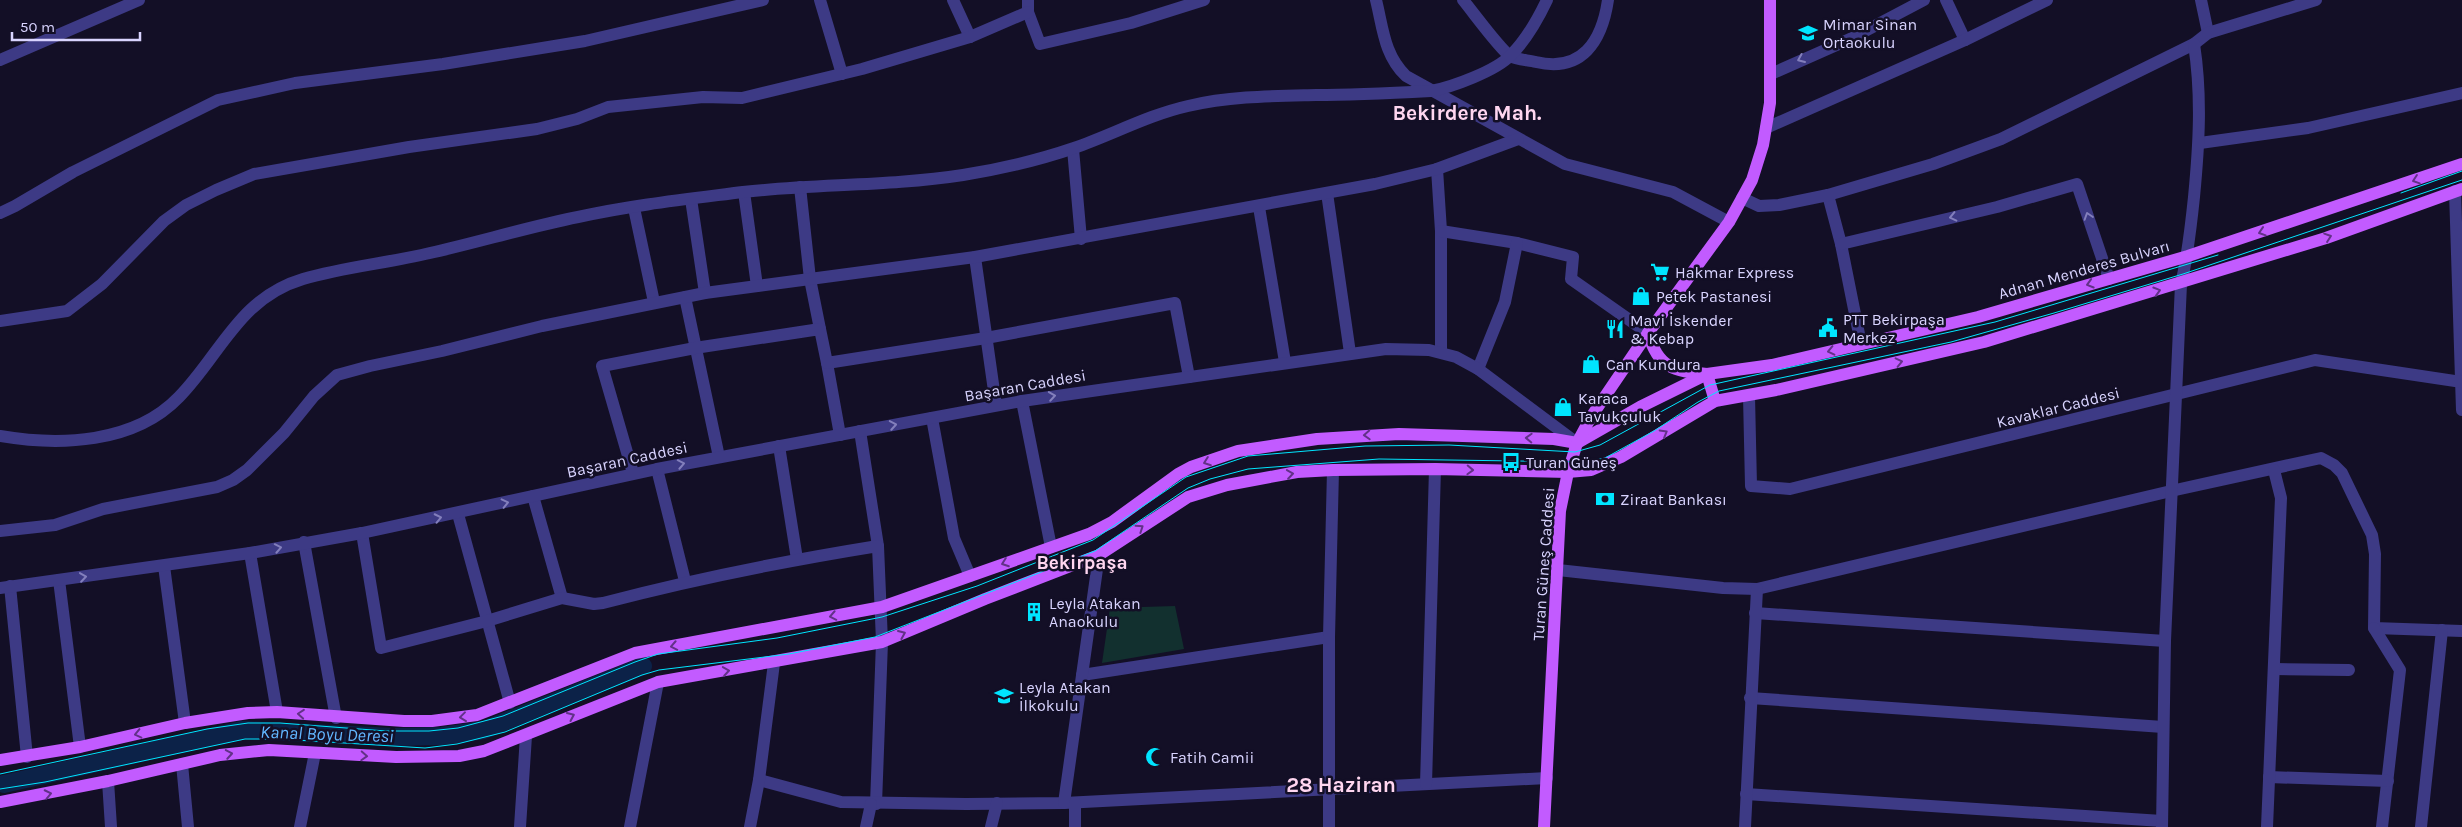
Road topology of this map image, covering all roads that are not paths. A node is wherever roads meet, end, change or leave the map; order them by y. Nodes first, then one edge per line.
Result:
1 (139, 0) edge
2 (763, 0) edge
3 (820, 0) edge
4 (953, 0) edge
5 (1204, 0) edge
6 (1376, 0) edge
7 (1464, 0) edge
8 (1547, 0) edge
9 (1608, 0) edge
10 (1770, 0) edge
11 (1924, 0) edge
12 (1946, 0) edge
13 (2046, 0) edge
14 (2201, 0) edge
15 (2316, 0) edge
16 (1028, 6) edge
17 (2208, 33) junction
18 (970, 37) junction
19 (1965, 40) junction
20 (2194, 44) junction
21 (1511, 56) junction
22 (0, 60) edge
23 (842, 74) junction
24 (1771, 74) junction
25 (1430, 91) junction
26 (2462, 93) edge
27 (1766, 128) junction
28 (1518, 139) junction
29 (2200, 143) junction
30 (1073, 149) junction
31 (2462, 164) edge
32 (1438, 169) junction
33 (800, 187) junction
34 (2459, 190) edge
35 (744, 192) junction
36 (1326, 193) junction
37 (1828, 195) junction
38 (1742, 198) junction
39 (691, 199) junction
40 (1259, 206) junction
41 (634, 208) junction
42 (0, 213) edge
43 (1728, 222) junction
44 (1441, 231) junction
45 (1082, 238) junction
46 (1518, 243) junction
47 (1841, 244) junction
48 (2188, 256) junction
49 (975, 257) junction
50 (810, 279) junction
51 (2109, 279) junction
52 (2181, 284) junction
53 (758, 286) junction
54 (705, 293) junction
55 (685, 297) junction
56 (654, 302) junction
57 (0, 322) edge
58 (820, 329) junction
59 (1648, 333) junction
60 (986, 338) junction
61 (1861, 344) junction
62 (695, 348) junction
63 (1441, 352) junction
64 (1350, 353) junction
65 (1285, 362) junction
66 (827, 363) junction
67 (1478, 369) junction
68 (1707, 374) junction
69 (1189, 377) junction
70 (2462, 382) edge
71 (1749, 396) junction
72 (2176, 396) junction
73 (1022, 401) junction
74 (1715, 401) junction
75 (996, 406) junction
76 (2462, 410) edge
77 (932, 418) junction
78 (860, 431) junction
79 (840, 435) junction
80 (0, 436) edge
81 (1577, 443) junction
82 (779, 446) junction
83 (719, 457) junction
84 (657, 469) junction
85 (1435, 469) junction
86 (1333, 470) junction
87 (2274, 470) junction
88 (1568, 472) junction
89 (633, 474) junction
90 (2171, 491) junction
91 (533, 496) junction
92 (458, 514) junction
93 (0, 532) edge
94 (362, 533) junction
95 (304, 542) junction
96 (878, 546) junction
97 (1051, 547) junction
98 (250, 553) junction
99 (1099, 555) junction
100 (797, 559) junction
101 (164, 566) junction
102 (1558, 570) junction
103 (970, 576) junction
104 (60, 580) junction
105 (685, 581) junction
106 (5, 587) edge
107 (1757, 589) junction
108 (562, 598) junction
109 (882, 607) junction
110 (1755, 613) junction
111 (487, 621) junction
112 (2374, 628) junction
113 (2442, 630) junction
114 (2462, 631) edge
115 (1329, 637) junction
116 (2165, 640) junction
117 (882, 642) junction
118 (774, 663) junction
119 (2276, 668) junction
120 (2349, 670) dead end
121 (1082, 675) junction
122 (658, 682) junction
123 (1750, 698) junction
124 (510, 703) junction
125 (277, 712) junction
126 (336, 718) junction
127 (185, 723) junction
128 (2163, 727) junction
129 (526, 736) junction
130 (80, 747) junction
131 (315, 753) junction
132 (27, 757) junction
133 (0, 760) edge
134 (182, 764) junction
135 (1547, 778) junction
136 (2269, 778) junction
137 (758, 780) junction
138 (108, 781) junction
139 (2388, 781) junction
140 (1426, 784) junction
141 (1328, 791) junction
142 (1746, 794) junction
143 (0, 802) edge
144 (997, 803) junction
145 (1069, 803) junction
146 (873, 804) junction
147 (2162, 824) edge
148 (111, 827) edge
149 (188, 827) edge
150 (300, 827) edge
151 (520, 827) edge
152 (630, 827) edge
153 (750, 827) edge
154 (866, 827) edge
155 (991, 827) edge
156 (1075, 827) edge
157 (1329, 827) edge
158 (1544, 827) edge
159 (1745, 827) edge
160 (2267, 827) edge
161 (2382, 827) edge
162 (2421, 827) edge

1 - 22 street
2 - 42 street
3 - 23 street
4 - 18 street
5 - 16 street
6 - 25 street
7 - 21 street
8 - 21 street
9 - 21 street
10 - 24 main road, Turan Güneş Caddesi
11 -> 24 street
12 - 19 street
13 - 19 street
14 - 17 street
15 - 17 street
16 - 18 street
17 - 20 street
18 - 23 street
19 - 27 street
20 - 29 street
20 - 37 street
21 - 25 street
23 - 57 street
24 - 27 main road, Turan Güneş Caddesi
25 - 28 street
25 - 30 street
26 - 29 street
27 - 38 main road, Turan Güneş Caddesi
28 - 32 street
28 - 43 street
29 - 48 street
30 - 33 street
30 - 45 street
31 -> 48 main road, Adnan Menderes Bulvarı
32 - 36 street
32 - 44 street
33 - 35 street
33 - 50 street
52 -> 34 main road
34 - 70 street
35 - 39 street
35 - 53 street
36 - 40 street
36 - 64 street
37 - 38 street
37 - 47 street
38 - 43 main road, Turan Güneş Caddesi
39 - 41 street
39 - 54 street
40 - 45 street
40 - 65 street
41 - 56 street
41 - 80 street
43 - 59 main road, Turan Güneş Caddesi
44 - 46 street
44 - 63 street
45 - 49 street
46 - 59 street
46 - 67 street
51 -> 47 street
47 - 61 street
48 - 51 main road, Adnan Menderes Bulvarı
48 - 52 street
49 - 50 street
49 - 60 street
50 - 53 street
50 - 58 street
51 -> 61 main road, Adnan Menderes Bulvarı
71 -> 52 main road
52 - 72 street
53 - 54 street
54 - 55 street
55 - 56 street
55 - 62 street
56 - 93 street
58 - 62 street
58 - 66 street
59 - 68 main road
59 - 81 main road, Turan Güneş Caddesi
60 - 66 street
60 - 69 street
60 - 75 street
61 -> 68 main road, Adnan Menderes Bulvarı
62 - 83 street
62 - 89 street
63 - 64 street, Başaran Caddesi
63 - 67 street, Başaran Caddesi
64 - 65 street, Başaran Caddesi
65 - 69 street, Başaran Caddesi
66 - 79 street
67 - 81 street, Başaran Caddesi
68 - 74 main road
68 - 81 main road, Adnan Menderes Bulvarı
73 -> 69 street, Başaran Caddesi
70 - 72 street, Kavaklar Caddesi
70 - 76 street
71 - 72 street, Kavaklar Caddesi
71 - 74 main road
72 - 90 street
73 - 75 street, Başaran Caddesi
73 - 97 street
88 -> 74 main road
75 - 77 street, Başaran Caddesi
78 -> 77 street, Başaran Caddesi
77 - 103 street
78 - 79 street, Başaran Caddesi
78 - 96 street
79 - 82 street, Başaran Caddesi
81 - 88 main road, Turan Güneş Caddesi
81 -> 97 main road
82 - 83 street, Başaran Caddesi
82 - 100 street
84 -> 83 street, Başaran Caddesi
84 - 89 street, Başaran Caddesi
84 - 105 street
85 - 86 main road
85 -> 88 main road
85 - 140 street
99 -> 86 main road
86 - 115 street
87 - 90 street
87 - 112 street
87 - 119 street
88 - 102 main road, Turan Güneş Caddesi
89 - 91 street, Başaran Caddesi
90 - 107 street
90 - 116 street
92 -> 91 street, Başaran Caddesi
91 - 108 street
94 -> 92 street, Başaran Caddesi
92 - 111 street
94 - 95 street, Başaran Caddesi
94 - 111 street
98 -> 95 street, Başaran Caddesi
95 - 126 street
96 - 100 street
96 - 109 street
97 -> 103 main road
98 - 101 street, Başaran Caddesi
98 - 125 street
117 -> 99 main road
99 - 121 street
100 - 105 street
104 -> 101 street, Başaran Caddesi
101 - 127 street
102 - 107 street
102 - 135 main road, Turan Güneş Caddesi
103 - 109 main road
104 - 106 street, Başaran Caddesi
104 - 130 street
105 - 108 street
106 - 132 street
107 - 110 street
108 - 111 street
109 - 117 street
109 -> 124 main road
110 - 116 street
110 - 123 street
111 - 124 street
112 - 113 street
112 - 139 street
113 - 114 street
113 - 162 street
115 - 121 street
115 - 141 street
116 - 128 street
117 - 118 main road
117 - 146 street
122 -> 118 main road
118 - 137 street
119 - 120 street
119 - 136 street
121 - 145 street
129 -> 122 main road
122 - 152 street
123 - 128 street
123 - 142 street
124 -> 126 main road
126 -> 125 main road
125 - 127 main road
127 -> 130 main road
128 - 147 street
131 -> 129 main road
129 - 151 street
130 - 132 main road
134 -> 131 main road
131 - 150 street
132 - 133 main road
134 - 138 main road
134 - 149 street
135 - 140 street
135 - 158 main road, Turan Güneş Caddesi
136 - 139 street
136 - 160 street
137 - 146 street
137 - 153 street
143 -> 138 main road
138 - 148 street
139 - 161 street
140 - 141 street
141 - 145 street
141 - 157 street
142 - 147 street
142 - 159 street
144 - 145 street
144 - 146 street
144 - 155 street
145 - 156 street
146 - 154 street

